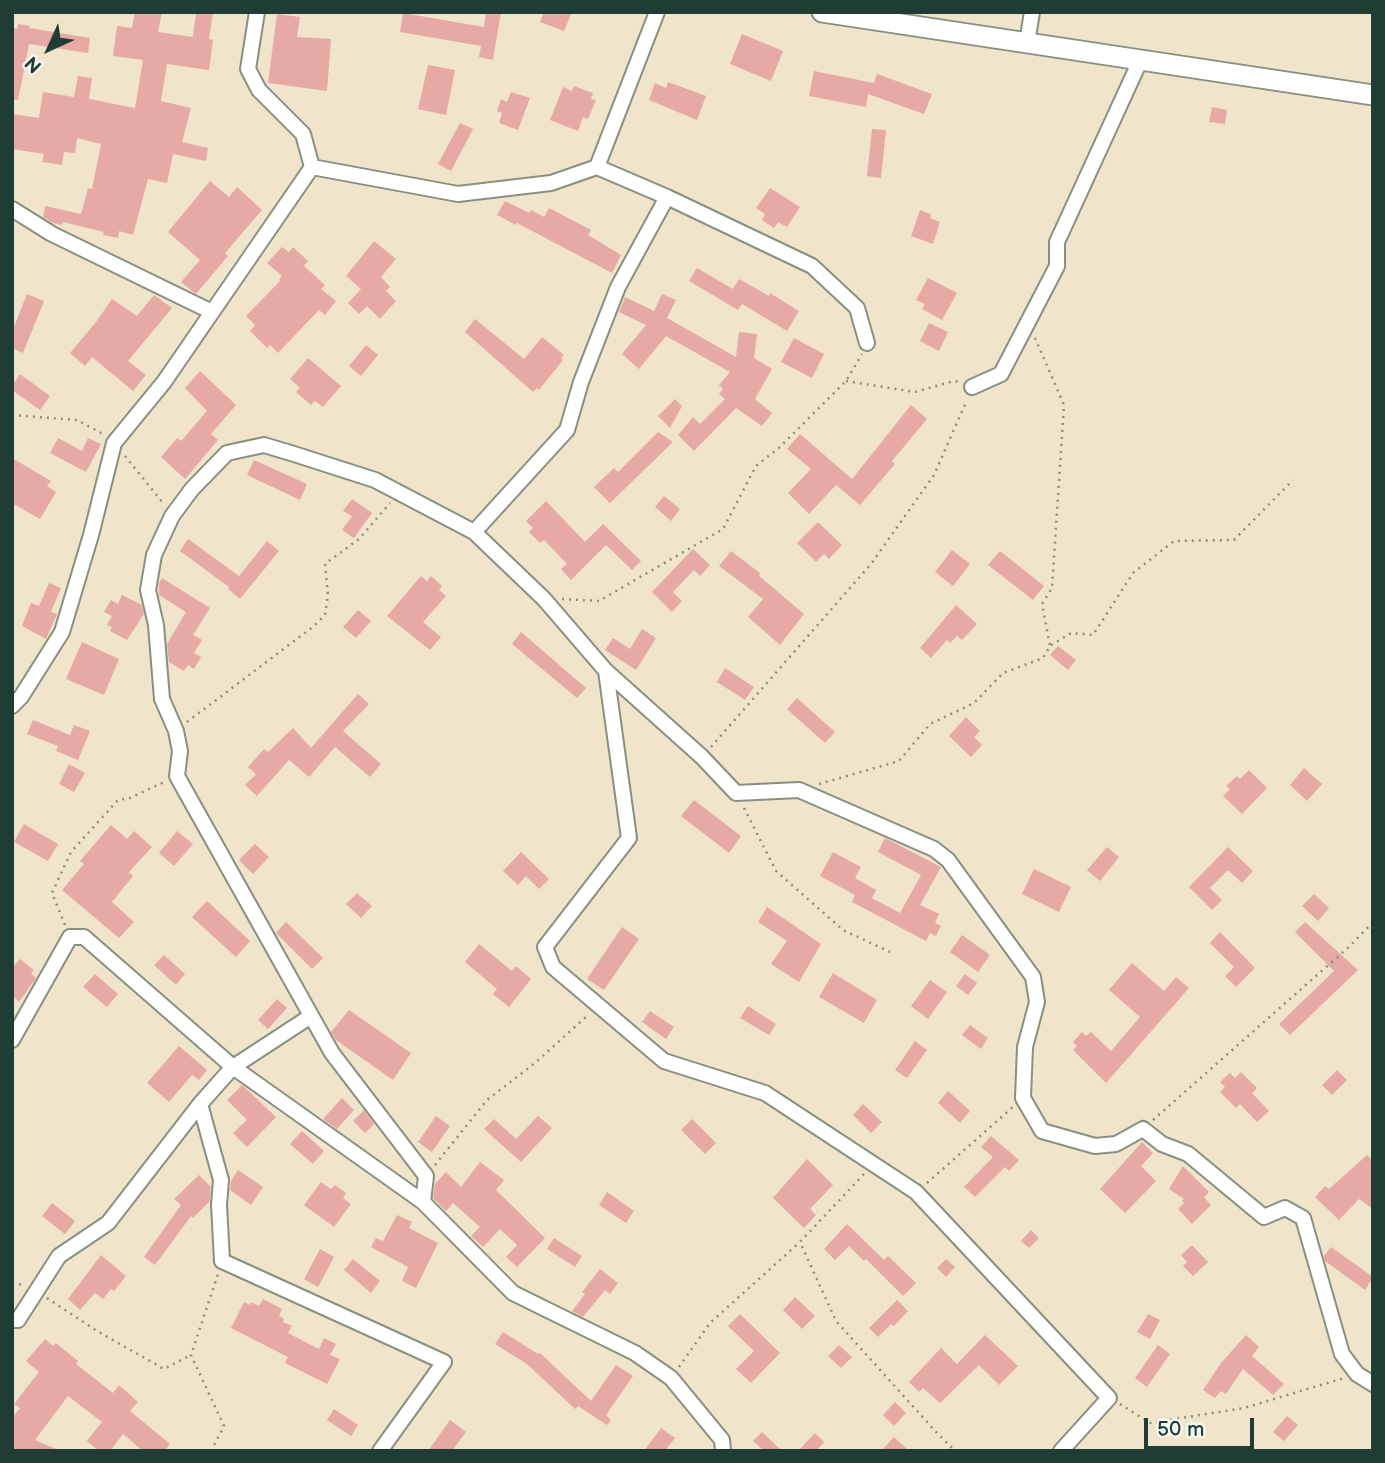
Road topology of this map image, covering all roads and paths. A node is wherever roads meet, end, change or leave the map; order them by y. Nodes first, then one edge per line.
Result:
1 (257, 12) edge
2 (657, 12) edge
3 (824, 12) edge
4 (1032, 12) edge
5 (1027, 43) junction
6 (1140, 61) junction
7 (1373, 95) edge
8 (312, 167) junction
9 (597, 167) junction
10 (667, 197) junction
11 (12, 209) edge
12 (212, 312) junction
13 (1026, 325) junction
14 (867, 343) joint
15 (846, 381) junction
16 (972, 387) junction
17 (1293, 480) dead end
18 (399, 492) junction
19 (474, 532) junction
20 (544, 599) junction
21 (1050, 646) junction
22 (606, 671) junction
23 (12, 706) edge
24 (176, 731) junction
25 (702, 757) junction
26 (177, 776) junction
27 (799, 790) junction
28 (736, 793) junction
29 (1373, 922) edge
30 (70, 937) junction
31 (890, 952) dead end
32 (598, 1005) junction
33 (311, 1016) junction
34 (12, 1040) edge
35 (233, 1067) junction
36 (1023, 1098) junction
37 (200, 1104) junction
38 (1143, 1129) junction
39 (874, 1164) junction
40 (426, 1176) junction
41 (916, 1192) junction
42 (424, 1202) junction
43 (800, 1242) junction
44 (222, 1261) junction
45 (12, 1283) edge
46 (37, 1292) junction
47 (12, 1320) edge
48 (191, 1354) junction
49 (1357, 1374) junction
50 (671, 1378) junction
51 (1373, 1384) edge
52 (1109, 1398) junction
53 (211, 1451) edge
54 (380, 1451) edge
55 (723, 1451) edge
56 (955, 1451) edge
57 (1061, 1451) edge

1 - 8 street
2 - 9 street
3 - 5 street
4 - 5 street
5 - 6 street
6 - 7 street
6 - 13 street
8 - 9 street
8 - 12 street
9 - 10 street
10 - 14 street
10 - 19 street
11 - 12 street
12 - 23 street
13 - 16 street
13 - 21 path
14 - 15 path
15 - 16 path
15 - 20 path
16 - 25 path
17 - 21 path
18 - 19 street
18 - 24 path
18 - 24 street
19 - 20 street
20 - 22 street
21 - 27 path
22 - 25 street
22 - 32 street
24 - 26 street
25 - 28 street
26 - 30 path
26 - 33 street
27 - 28 street
27 - 36 street
28 - 31 path
29 - 38 path
30 - 34 street
30 - 35 street
32 - 39 street
32 - 40 path
33 - 35 street
33 - 40 street
35 - 37 street
35 - 42 street
36 - 38 street
36 - 41 path
37 - 44 street
37 - 46 street
38 - 49 street
39 - 41 street
39 - 43 path
40 - 42 street
41 - 52 street
42 - 50 street
43 - 50 path
43 - 56 path
44 - 48 path
44 - 54 street
45 - 46 path
46 - 47 street
46 - 48 path
48 - 53 path
49 - 51 street
49 - 52 path
50 - 55 street
52 - 57 street

